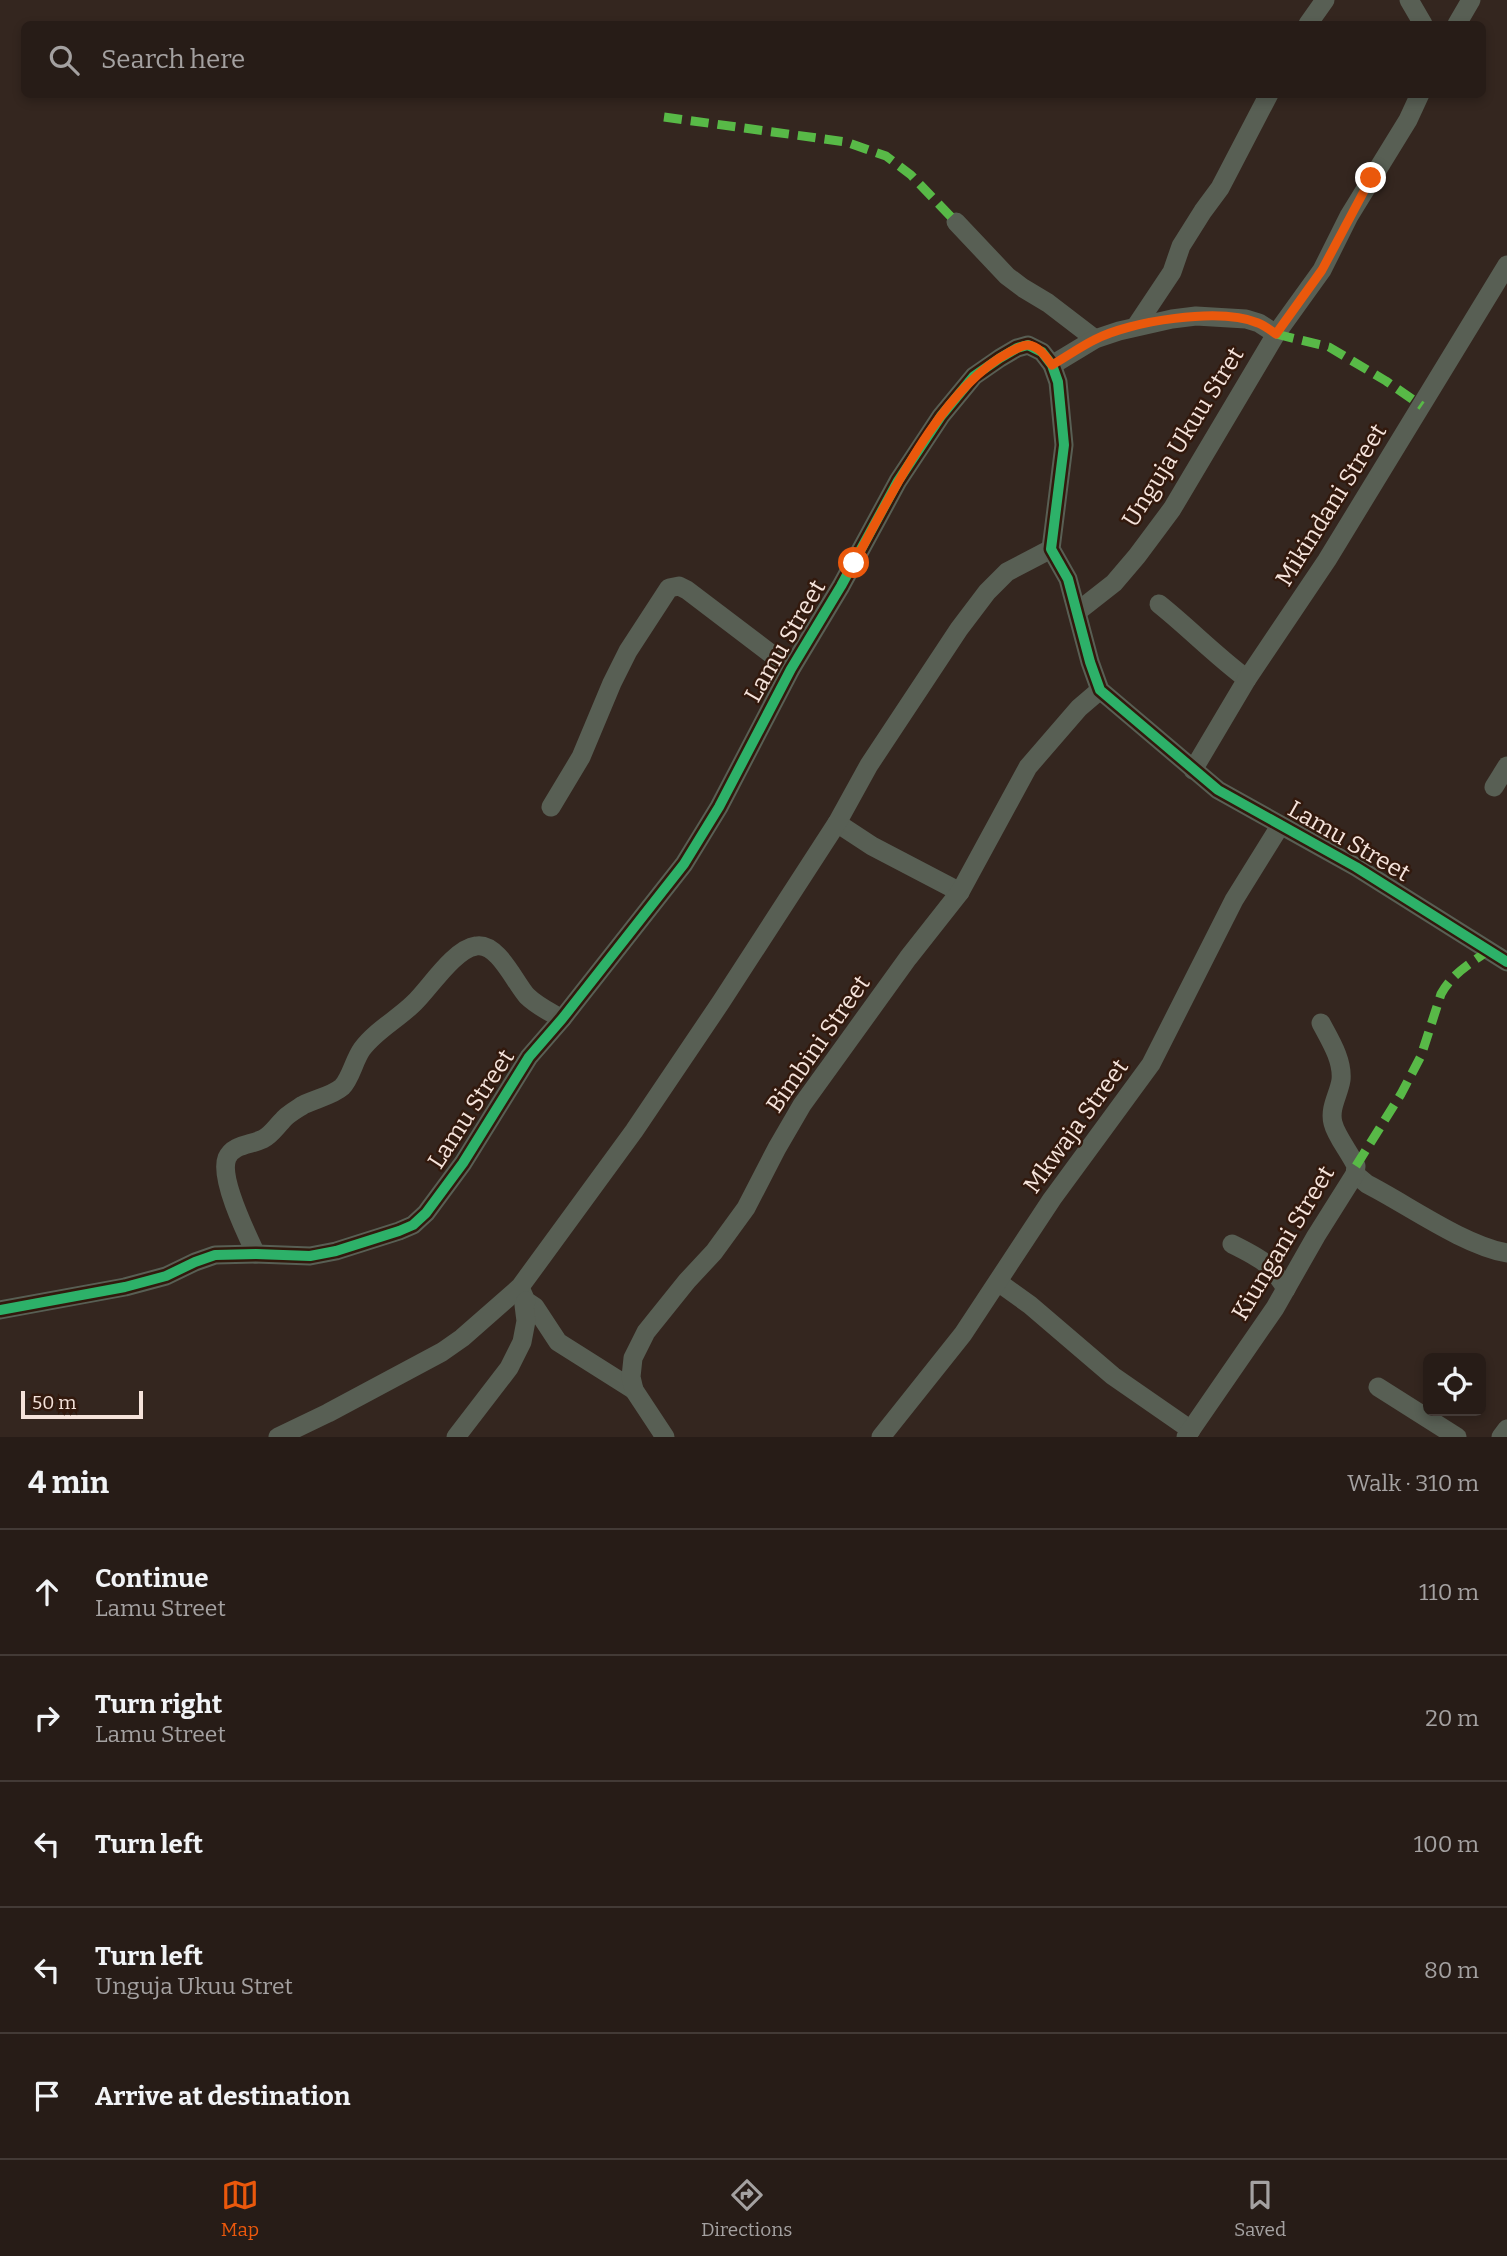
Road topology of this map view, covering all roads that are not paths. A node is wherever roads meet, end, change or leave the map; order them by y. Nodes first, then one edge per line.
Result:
1 (1325, 0) edge
2 (1409, 0) edge
3 (1471, 0) edge
4 (1310, 21) edge
5 (1421, 21) edge
6 (1459, 21) edge
7 (1267, 98) edge
8 (1418, 98) edge
9 (956, 222) dead end
10 (1507, 265) edge
11 (1136, 326) junction
12 (1276, 334) junction
13 (1096, 339) junction
14 (1052, 365) junction
15 (1051, 549) junction
16 (1159, 604) dead end
17 (1077, 612) junction
18 (791, 669) junction
19 (1247, 679) junction
20 (1100, 690) junction
21 (1507, 766) edge
22 (1193, 769) junction
23 (1494, 787) dead end
24 (551, 807) dead end
25 (836, 823) junction
26 (1280, 826) junction
27 (960, 892) junction
28 (1507, 962) edge
29 (562, 1019) junction
30 (1321, 1023) dead end
31 (1355, 1174) junction
32 (1232, 1244) dead end
33 (1507, 1253) edge
34 (256, 1254) junction
35 (998, 1282) junction
36 (1286, 1289) junction
37 (523, 1294) junction
38 (0, 1310) edge
39 (1378, 1387) dead end
40 (634, 1390) junction
41 (1507, 1429) edge
42 (1188, 1433) edge
43 (278, 1437) edge
44 (456, 1437) edge
45 (665, 1437) edge
46 (881, 1437) edge
47 (1457, 1437) edge
48 (1501, 1437) edge

1 - 4 street
2 - 5 street
3 - 6 street
7 - 11 street
8 - 12 street, Unguja Ukuu Stret
9 - 13 street
10 - 19 street, Mikindani Street
11 - 12 street
11 - 13 street
12 - 17 street, Unguja Ukuu Stret
13 - 14 street
14 - 15 street
14 - 18 street, Lamu Street
15 - 17 street
15 - 25 street
16 - 19 street
17 - 20 street
18 - 24 street
18 - 29 street, Lamu Street
19 - 22 street, Mikindani Street
20 - 22 street, Lamu Street
20 - 27 street, Bimbini Street
21 - 23 street
22 - 26 street, Lamu Street
25 - 27 street
25 - 37 street
26 - 28 street, Lamu Street
26 - 35 street, Mkwaja Street
27 - 40 street, Bimbini Street
29 - 34 street, Lamu Street
29 - 34 street
30 - 31 street, Kiungani Street
31 - 33 street
31 - 36 street, Kiungani Street
32 - 36 street
34 - 38 street, Lamu Street
35 - 42 street
35 - 46 street, Mkwaja Street
36 - 42 street, Kiungani Street
37 - 40 street
37 - 43 street
37 - 44 street
39 - 47 street
40 - 45 street
41 - 48 street

